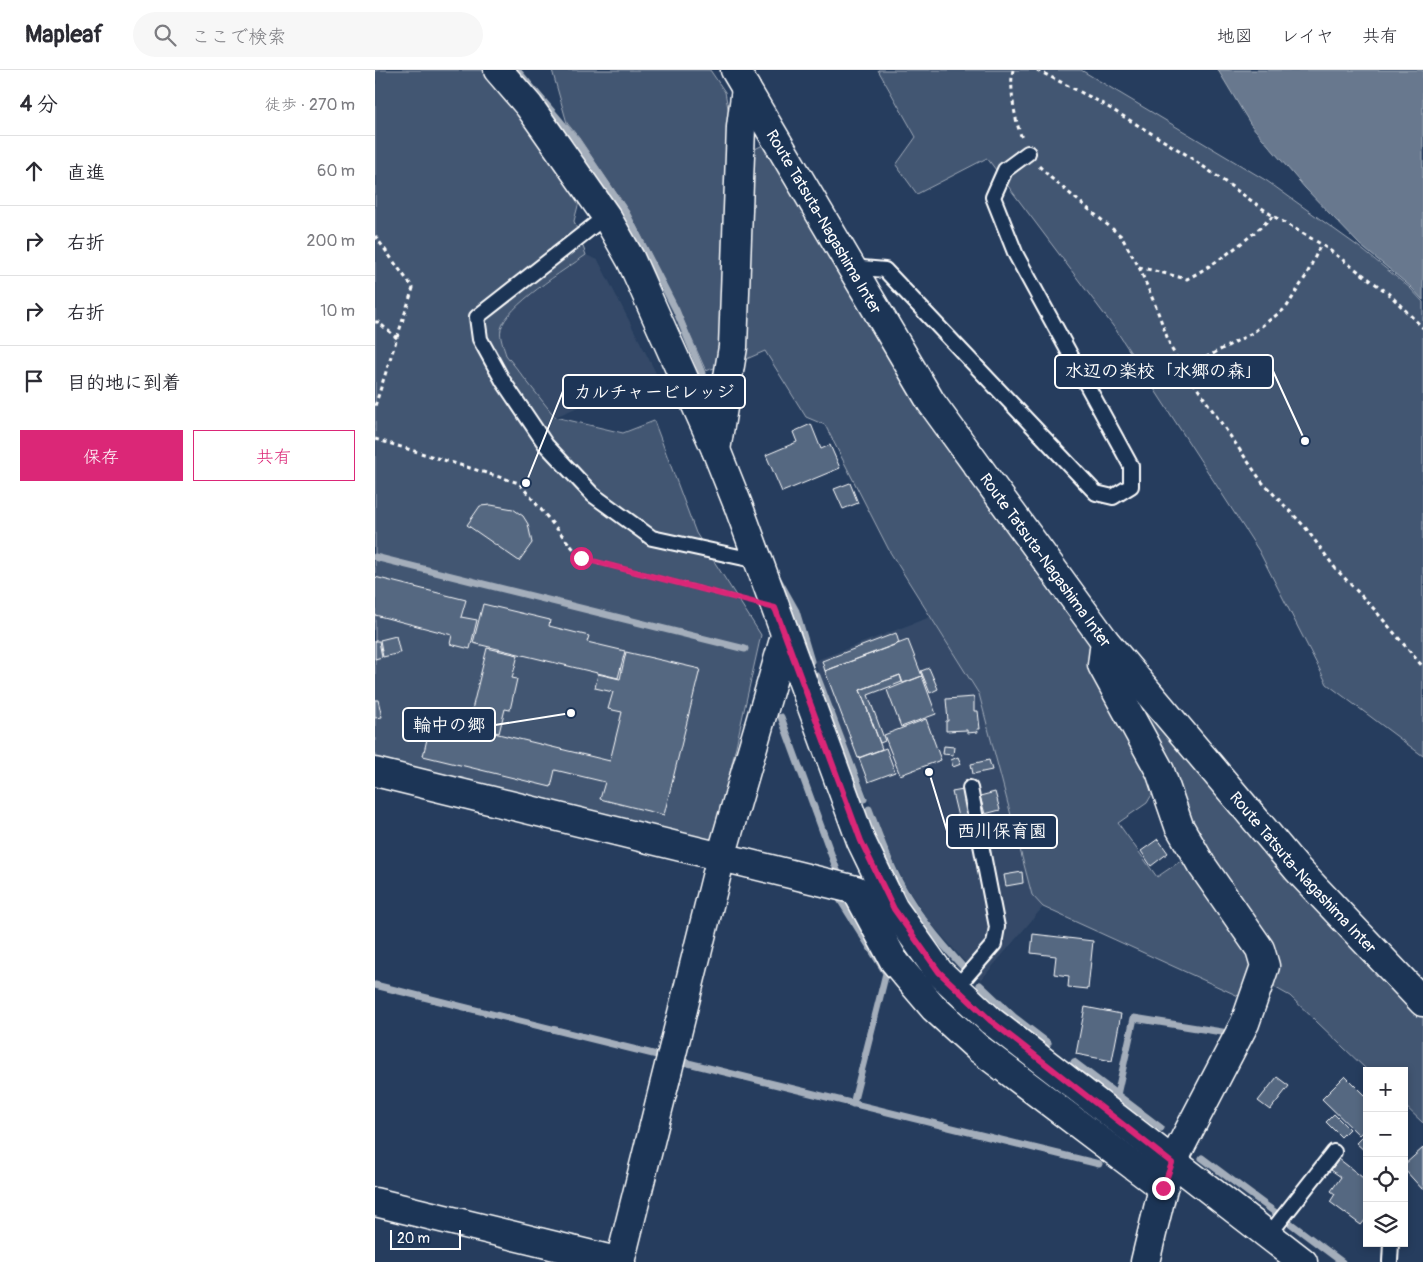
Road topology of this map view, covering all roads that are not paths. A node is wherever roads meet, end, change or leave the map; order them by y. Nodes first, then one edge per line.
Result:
1 (498, 70) edge
2 (741, 79) edge
3 (1028, 153) road end
4 (606, 216) junction
5 (851, 267) junction
6 (716, 450) junction
7 (758, 561) junction
8 (785, 636) junction
9 (1105, 641) junction
10 (375, 772) edge
11 (970, 788) dead end
12 (721, 857) junction
13 (956, 988) junction
14 (1423, 1002) edge
15 (1334, 1152) dead end
16 (1168, 1175) junction
17 (375, 1202) edge
18 (1268, 1236) junction
19 (1391, 1247) edge
20 (621, 1262) edge
21 (1145, 1262) edge
22 (1303, 1262) edge
23 (1389, 1262) edge

1 - 4 street
2 - 5 street, Route Tatsuta-Nagashima Inter
2 - 6 street
3 - 5 lane
4 - 6 street
4 - 7 lane
5 - 9 street, Route Tatsuta-Nagashima Inter
6 - 7 street
7 - 8 street
8 - 12 street
8 - 13 street
9 - 14 street, Route Tatsuta-Nagashima Inter
9 - 16 street
10 - 12 street
11 - 13 lane
12 - 16 street
12 - 20 street
13 - 16 street
15 - 18 lane
16 - 18 street
16 - 21 street
17 - 20 street
18 - 22 street
19 - 23 lane

